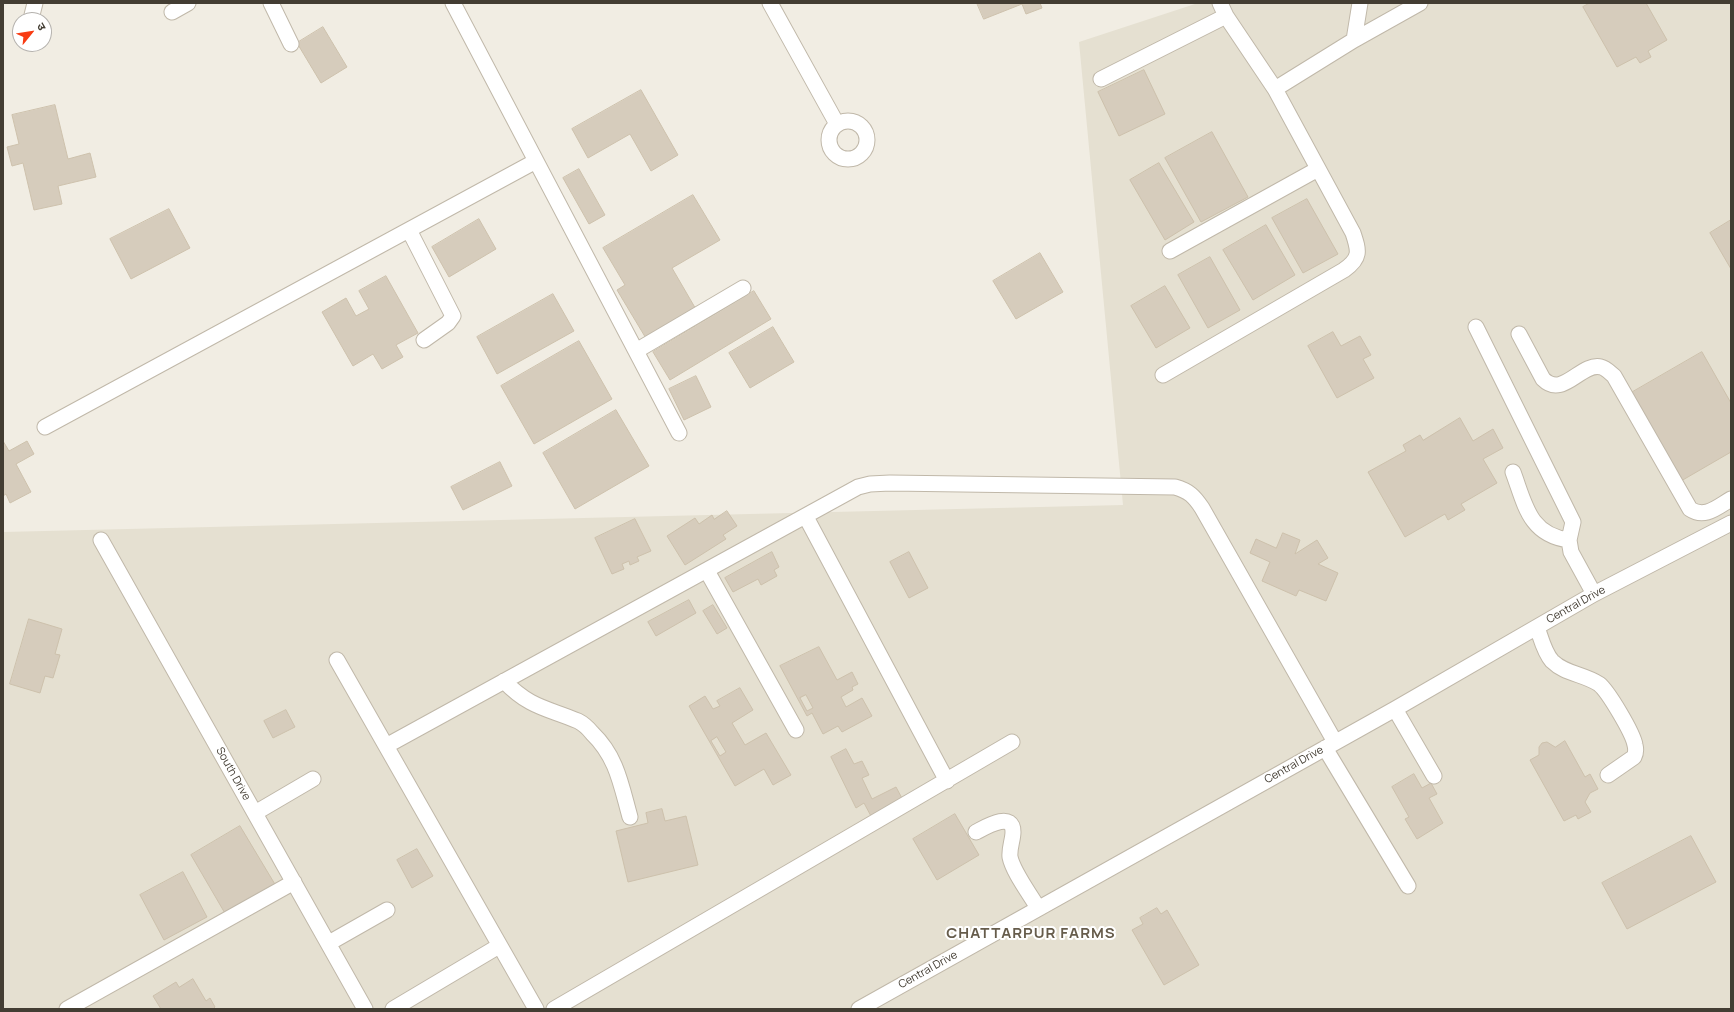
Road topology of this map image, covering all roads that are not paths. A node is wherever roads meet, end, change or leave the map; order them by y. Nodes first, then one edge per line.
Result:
1 (188, 3) edge
2 (270, 3) edge
3 (453, 3) edge
4 (770, 3) edge
5 (1360, 3) edge
6 (1420, 3) edge
7 (1223, 9) edge
8 (172, 12) dead end
9 (1354, 40) junction
10 (291, 44) dead end
11 (1101, 79) dead end
12 (1275, 89) junction
13 (837, 124) dead end
14 (536, 161) junction
15 (1318, 169) junction
16 (409, 230) junction
17 (1170, 251) dead end
18 (742, 288) dead end
19 (1476, 327) dead end
20 (1519, 334) dead end
21 (424, 340) dead end
22 (636, 351) junction
23 (1163, 375) dead end
24 (45, 427) dead end
25 (679, 433) dead end
26 (1513, 472) dead end
27 (1731, 499) edge
28 (806, 517) junction
29 (1731, 523) edge
30 (101, 540) dead end
31 (1569, 540) junction
32 (707, 571) junction
33 (1594, 594) junction
34 (1537, 627) junction
35 (337, 660) dead end
36 (504, 681) junction
37 (1395, 709) junction
38 (796, 730) dead end
39 (1012, 742) dead end
40 (1330, 745) junction
41 (386, 746) junction
42 (1608, 775) dead end
43 (1434, 776) dead end
44 (313, 779) dead end
45 (947, 781) junction
46 (255, 813) junction
47 (630, 818) dead end
48 (976, 832) dead end
49 (294, 882) junction
50 (1408, 886) dead end
51 (1038, 908) junction
52 (387, 910) dead end
53 (329, 943) junction
54 (499, 946) junction
55 (67, 1009) edge
56 (365, 1009) edge
57 (393, 1009) edge
58 (536, 1009) edge
59 (554, 1009) edge
60 (859, 1009) edge

1 - 8 street
2 - 10 street
3 - 14 street
4 - 13 street
5 - 9 street
6 - 9 street
7 - 11 street
7 - 12 street
9 - 12 street
12 - 15 street
14 - 16 street
14 - 22 street
15 - 17 street
15 - 23 street
16 - 21 street
16 - 24 street
18 - 22 street
19 - 31 street
20 - 27 street
22 - 25 street
26 - 31 street
28 - 32 street
28 - 40 street
28 - 45 street
29 - 33 street, Central Drive
30 - 46 street, South Drive
31 - 33 street
32 - 36 street
32 - 38 street
33 - 34 street, Central Drive
34 - 37 street, Central Drive
34 - 42 street
35 - 41 street
36 - 41 street
36 - 47 street
37 - 40 street, Central Drive
37 - 43 street
39 - 45 street
40 - 50 street
40 - 51 street, Central Drive
41 - 54 street
44 - 46 street
45 - 59 street
46 - 49 street, South Drive
48 - 51 street
49 - 53 street, South Drive
49 - 55 street
51 - 60 street, Central Drive
52 - 53 street
53 - 56 street, South Drive
54 - 57 street
54 - 58 street

